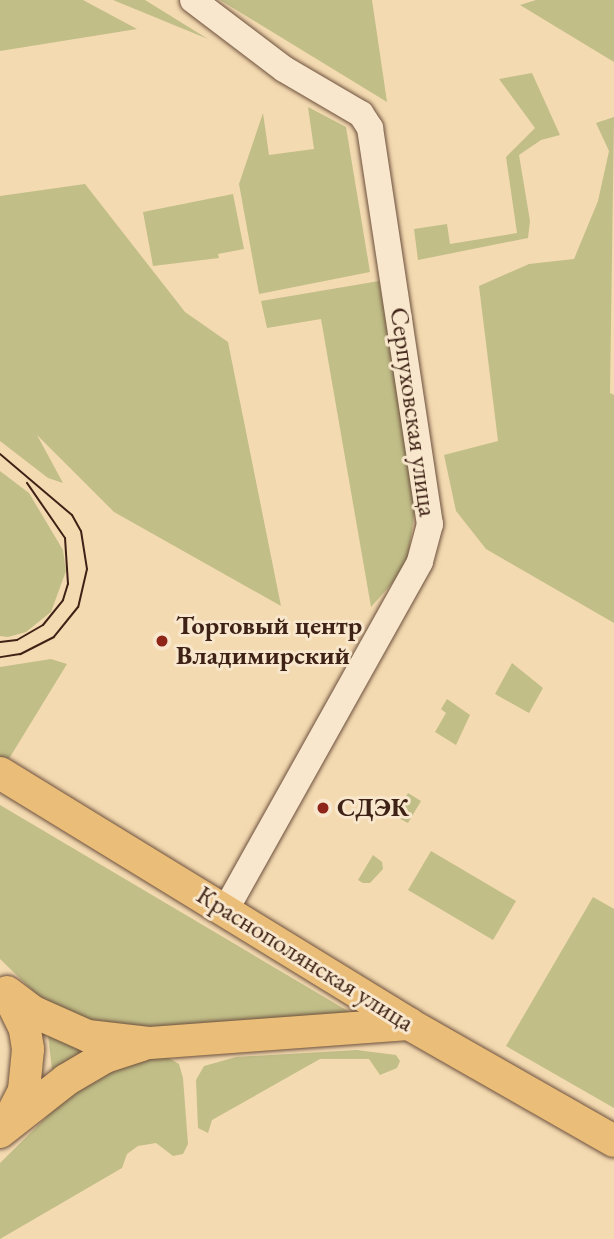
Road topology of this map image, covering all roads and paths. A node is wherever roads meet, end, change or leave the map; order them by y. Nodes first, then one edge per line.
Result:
1 (193, 0) edge
2 (0, 773) edge
3 (226, 909) junction
4 (4, 988) edge
5 (409, 1024) junction
6 (149, 1043) junction
7 (2, 1129) edge
8 (614, 1140) edge

1 - 3 street, Серпуховская улица
2 - 3 main road, Краснополянская улица
3 - 5 main road, Краснополянская улица
4 - 6 main road
4 - 7 main road
5 - 6 main road
5 - 8 main road, Краснополянская улица
6 - 7 main road

